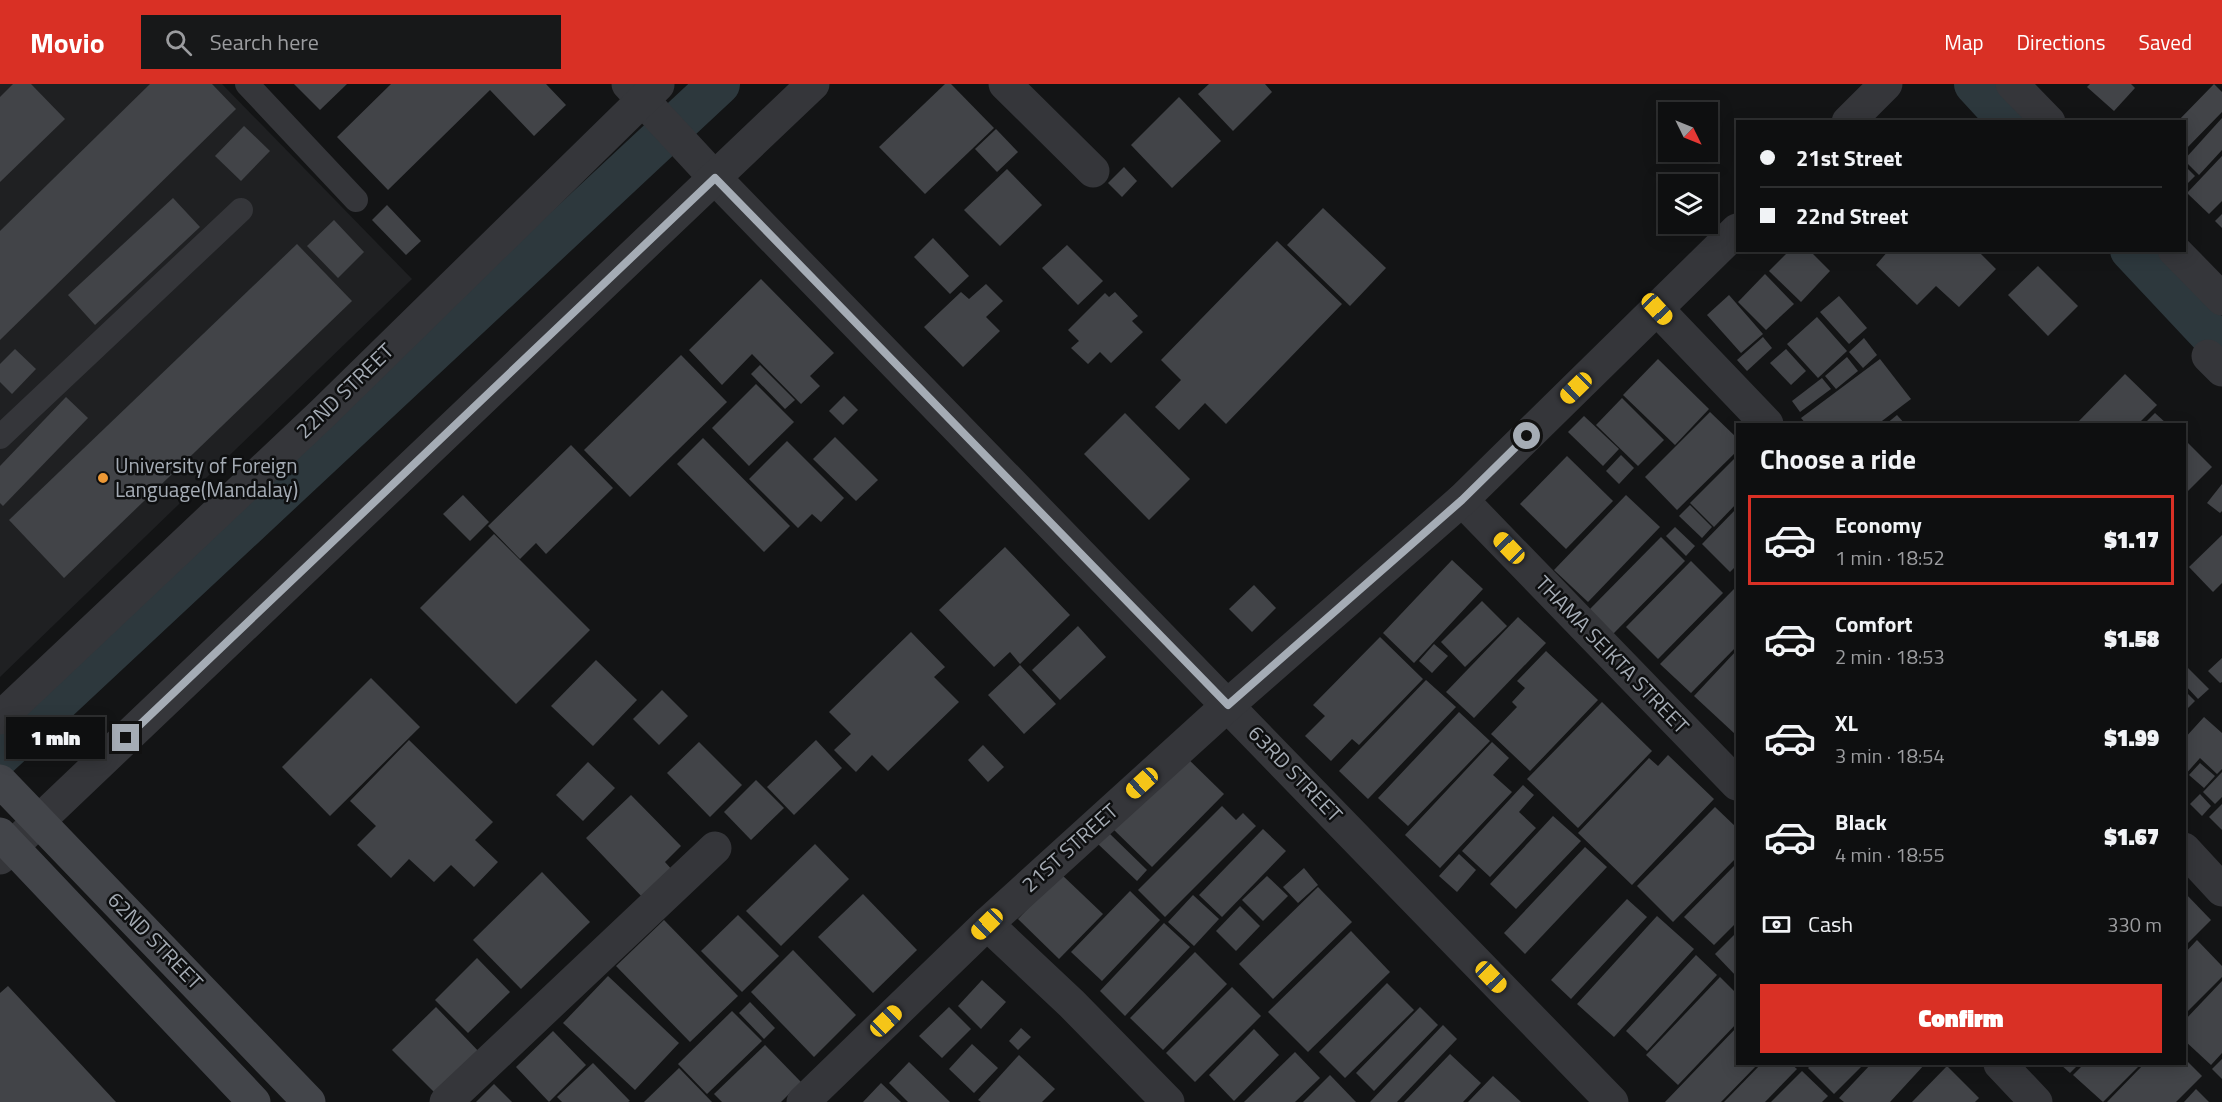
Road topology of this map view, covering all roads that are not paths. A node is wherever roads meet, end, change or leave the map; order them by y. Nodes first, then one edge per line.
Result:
1 (247, 84) edge
2 (813, 84) edge
3 (1005, 84) edge
4 (1886, 84) edge
5 (2012, 84) edge
6 (648, 97) edge
7 (1850, 120) edge
8 (2047, 120) edge
9 (1093, 171) dead end
10 (715, 178) junction
11 (356, 200) dead end
12 (241, 210) dead end
13 (1736, 231) edge
14 (2176, 252) edge
15 (2222, 299) edge
16 (1657, 309) junction
17 (1766, 423) edge
18 (0, 437) edge
19 (1462, 500) junction
20 (1228, 705) junction
21 (0, 718) edge
22 (0, 781) edge
23 (1736, 783) edge
24 (34, 815) junction
25 (4, 843) edge
26 (716, 848) dead end
27 (2186, 851) edge
28 (2222, 890) edge
29 (987, 924) junction
30 (2001, 1065) edge
31 (254, 1102) edge
32 (309, 1102) edge
33 (446, 1102) edge
34 (802, 1102) edge
35 (1168, 1102) edge
36 (1612, 1102) edge
37 (2036, 1102) edge

1 - 11 lane
2 - 10 street
3 - 9 street
4 - 7 street
5 - 8 street
6 - 10 street, 63RD STREET
6 - 21 street, 22ND STREET
10 - 20 street, 63RD STREET
10 - 24 street
12 - 18 lane
13 - 16 street, 21ST STREET
14 - 15 street
16 - 17 street
16 - 19 street, 21ST STREET
19 - 20 street, 21ST STREET
19 - 23 street, THAMA SEIKTA STREET
20 - 29 street, 21ST STREET
20 - 36 street, 63RD STREET
22 - 24 main road, 62ND STREET
24 - 25 street
24 - 32 main road, 62ND STREET
25 - 31 main road, 62ND STREET
26 - 33 street
27 - 28 street
29 - 34 street, 21ST STREET
29 - 35 street
30 - 37 street

